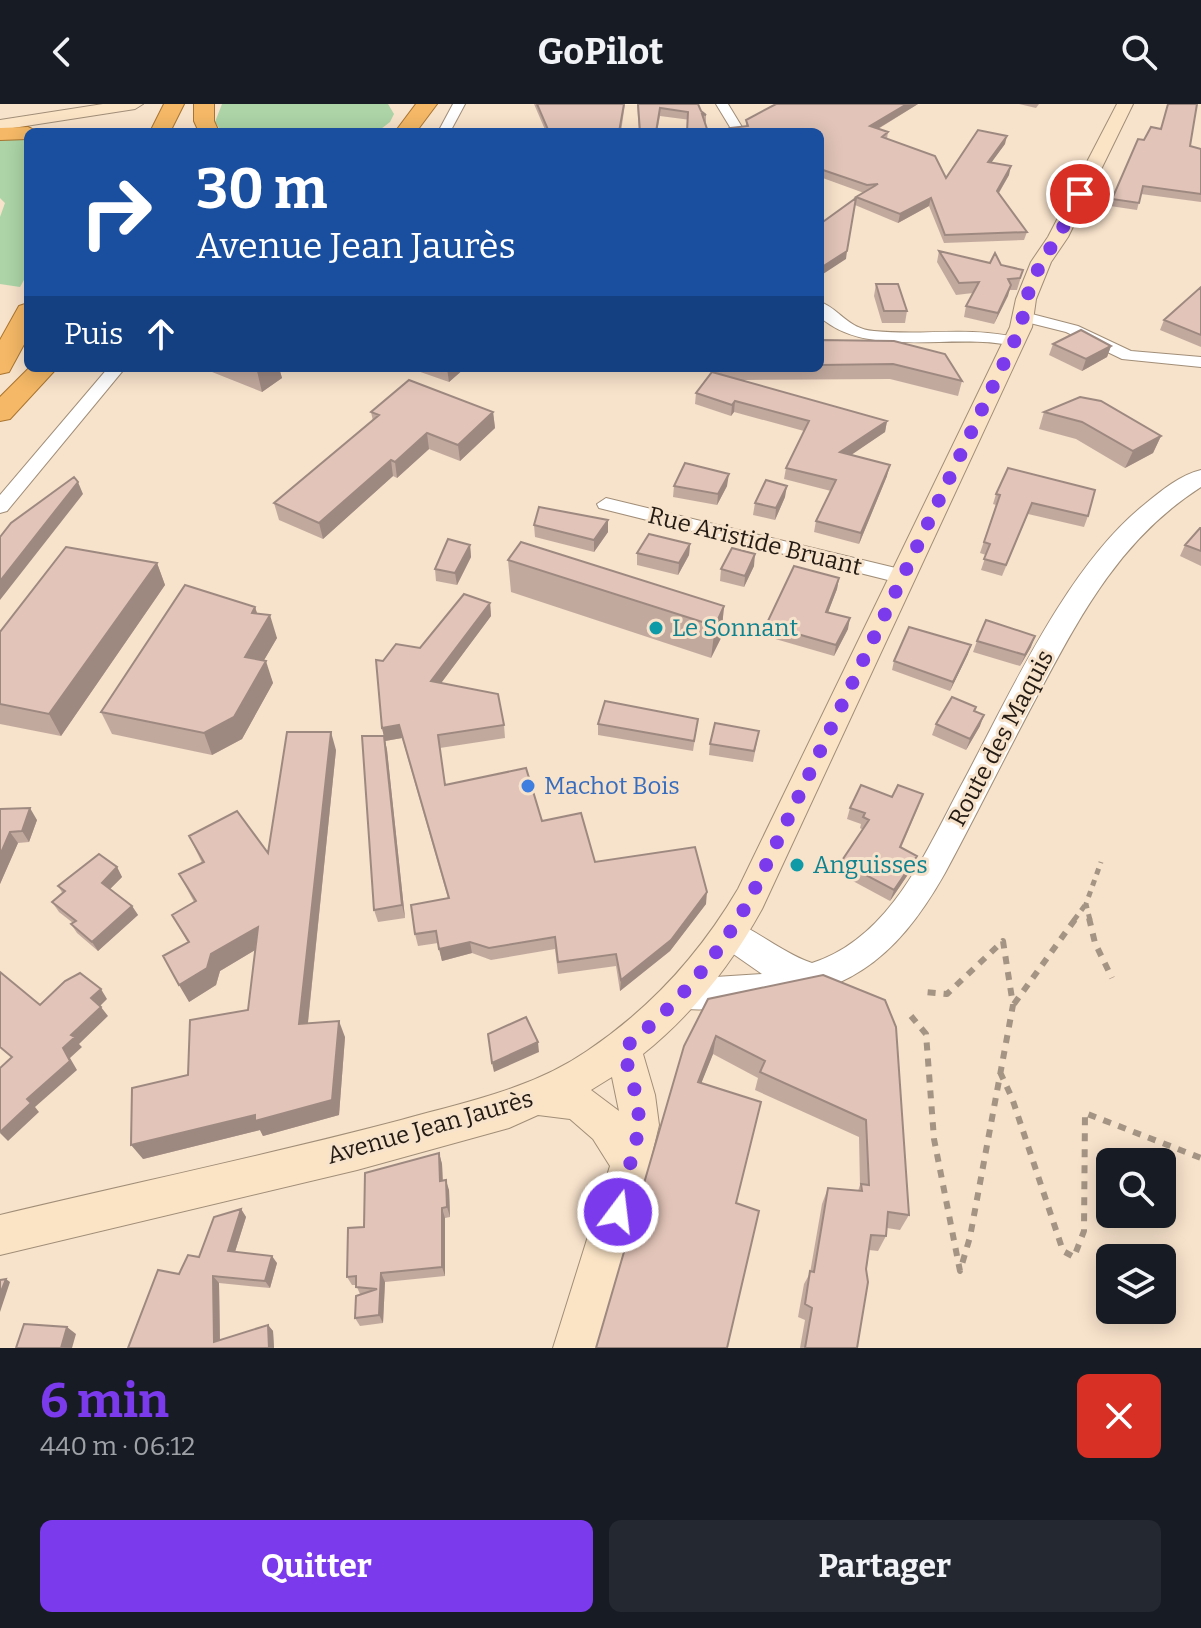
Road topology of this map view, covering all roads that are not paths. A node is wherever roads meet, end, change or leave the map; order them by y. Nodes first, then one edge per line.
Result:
1 (69, 104) edge
2 (135, 104) edge
3 (427, 104) edge
4 (459, 104) edge
5 (722, 104) edge
6 (1125, 104) edge
7 (400, 105) edge
8 (0, 110) edge
9 (0, 124) edge
10 (393, 128) edge
11 (408, 128) edge
12 (446, 128) edge
13 (737, 128) edge
14 (24, 133) edge
15 (0, 134) edge
16 (824, 311) edge
17 (1024, 317) junction
18 (24, 319) edge
19 (1013, 341) junction
20 (24, 342) edge
21 (1201, 362) edge
22 (0, 366) edge
23 (29, 372) edge
24 (40, 372) edge
25 (114, 372) edge
26 (0, 373) edge
27 (0, 412) edge
28 (1201, 477) edge
29 (606, 504) dead end
30 (0, 507) edge
31 (904, 577) junction
32 (730, 934) junction
33 (809, 977) junction
34 (684, 994) junction
35 (623, 1049) junction
36 (537, 1097) junction
37 (630, 1166) junction
38 (0, 1235) edge
39 (575, 1348) edge

1 - 8 main road
2 - 9 main road
3 - 11 highway
4 - 12 street
5 - 13 street
6 - 17 main road, Avenue Jean Jaurès
7 - 10 highway
8 - 9 main road
14 - 15 highway
16 - 19 street
17 - 19 main road, Avenue Jean Jaurès
17 - 21 street
18 - 22 highway
19 - 31 main road, Avenue Jean Jaurès
20 - 26 highway
23 - 27 highway
24 - 27 highway
25 - 30 street
28 - 33 street, Route des Maquis
29 - 31 street, Rue Aristide Bruant
31 - 32 main road, Avenue Jean Jaurès
32 - 33 street
32 - 34 main road, Avenue Jean Jaurès
33 - 34 street, Route des Maquis
34 - 35 main road, Avenue Jean Jaurès
35 - 36 main road, Avenue Jean Jaurès
35 - 37 main road
36 - 37 main road
36 - 38 main road, Avenue Jean Jaurès
37 - 39 main road

